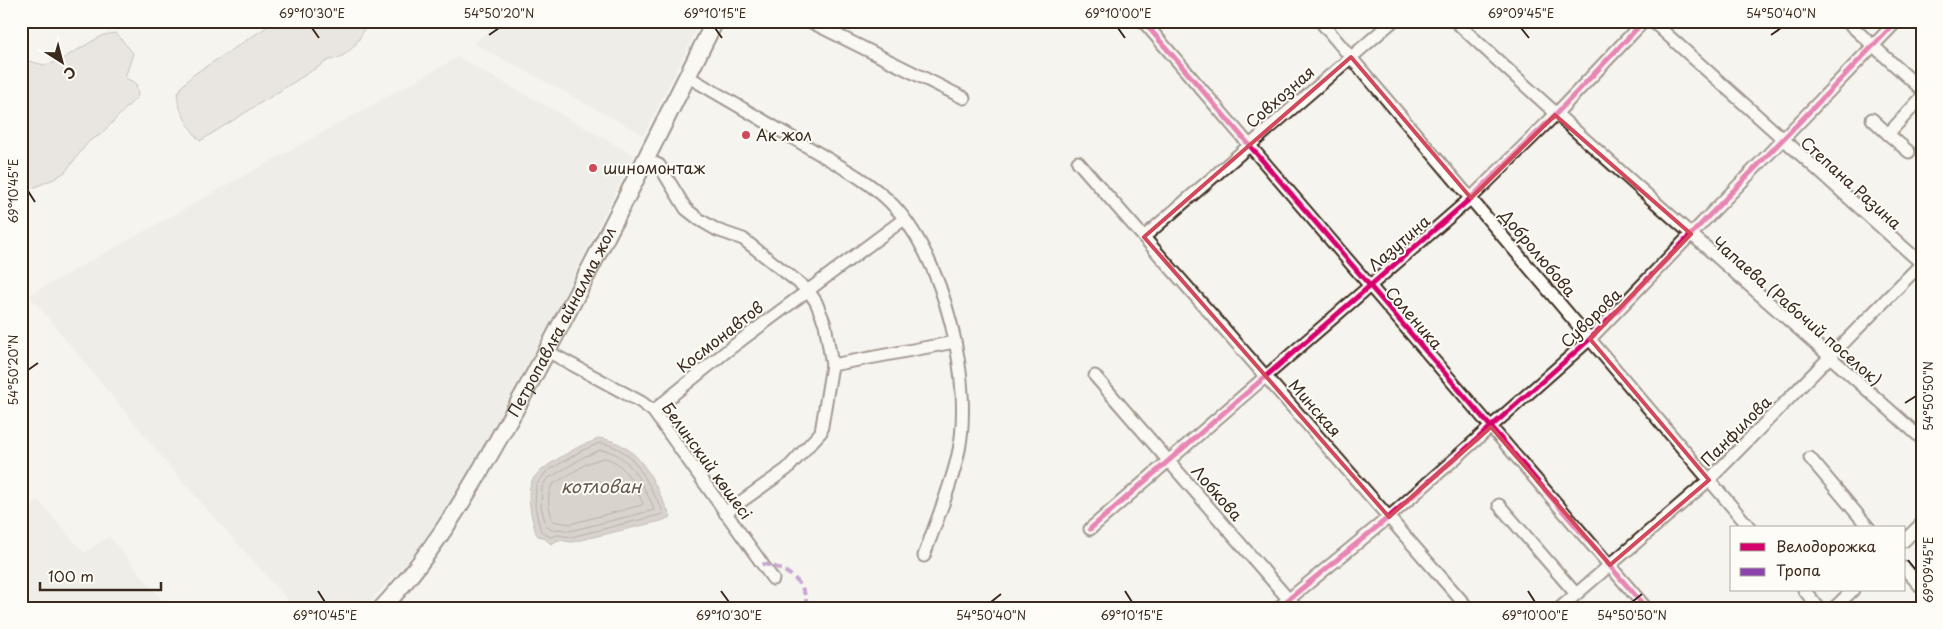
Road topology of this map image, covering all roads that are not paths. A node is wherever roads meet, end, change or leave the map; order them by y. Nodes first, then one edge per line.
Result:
1 (715, 21) edge
2 (809, 21) edge
3 (1143, 21) edge
4 (1320, 21) edge
5 (1392, 21) edge
6 (1455, 21) edge
7 (1644, 21) edge
8 (1652, 21) edge
9 (1846, 21) edge
10 (1897, 21) edge
11 (1873, 46) junction
12 (1351, 57) junction
13 (687, 76) junction
14 (1922, 90) edge
15 (1922, 97) edge
16 (964, 98) dead end
17 (1556, 115) junction
18 (1872, 119) dead end
19 (1888, 134) junction
20 (1783, 139) junction
21 (1249, 145) junction
22 (1909, 152) dead end
23 (645, 159) junction
24 (1078, 162) dead end
25 (1471, 198) junction
26 (904, 219) junction
27 (1691, 234) junction
28 (1144, 237) junction
29 (1922, 263) edge
30 (1370, 286) junction
31 (808, 290) junction
32 (1590, 339) junction
33 (955, 342) junction
34 (547, 351) junction
35 (1831, 357) junction
36 (832, 365) junction
37 (1095, 376) dead end
38 (1266, 376) junction
39 (653, 411) junction
40 (1491, 427) junction
41 (1922, 439) edge
42 (1810, 458) dead end
43 (1168, 461) junction
44 (1709, 480) junction
45 (1499, 505) dead end
46 (725, 513) junction
47 (1389, 517) junction
48 (1922, 523) edge
49 (1748, 526) edge
50 (1868, 526) edge
51 (1090, 529) dead end
52 (1906, 539) edge
53 (924, 556) dead end
54 (1610, 565) junction
55 (1906, 570) edge
56 (772, 579) dead end
57 (1922, 588) edge
58 (1806, 592) edge
59 (1851, 592) edge
60 (1576, 594) junction
61 (1292, 604) edge
62 (382, 608) edge
63 (1278, 608) edge
64 (1468, 608) edge
65 (1560, 608) edge
66 (1646, 608) edge
67 (1819, 608) edge
68 (1834, 608) edge

1 - 13 highway, Петропавлға айналма жол
2 - 16 street
3 - 21 street, Соленика
4 - 12 street, Добролюбова
5 - 12 street, Совхозная
6 - 17 street, Чапаева (Рабочий поселок)
7 - 17 street, Лазутина
8 - 20 street, Степана Разина
9 - 11 street
10 - 11 street, Суворова
11 - 14 street
11 - 20 street, Суворова
12 - 21 street, Совхозная
12 - 25 street, Добролюбова
13 - 23 highway, Петропавлға айналма жол
13 - 26 street
15 - 19 street
17 - 25 street, Лазутина
17 - 27 street, Чапаева (Рабочий поселок)
18 - 19 street
19 - 22 street
20 - 27 street, Суворова
20 - 29 street, Степана Разина
21 - 28 street, Совхозная
21 - 30 street, Соленика
23 - 31 street
23 - 34 highway, Петропавлға айналма жол
24 - 28 street, Минская
25 - 30 street, Лазутина
25 - 32 street, Добролюбова
26 - 31 street, Космонавтов
26 - 33 street
27 - 32 street, Суворова
27 - 35 street, Чапаева (Рабочий поселок)
28 - 38 street, Минская
29 - 35 street, Панфилова
30 - 38 street, Лазутина
30 - 40 street, Соленика
31 - 36 street
31 - 39 street, Космонавтов
32 - 40 street, Суворова
32 - 44 street, Добролюбова
33 - 36 street
33 - 53 street
34 - 39 street, Белинский көшесі
34 - 62 highway, Петропавлға айналма жол
35 - 41 street, Чапаева (Рабочий поселок)
35 - 44 street, Панфилова
36 - 46 street
37 - 43 street, Лобкова
38 - 43 street, Лазутина
38 - 47 street, Минская
39 - 46 street, Белинский көшесі
40 - 47 street, Суворова
40 - 54 street, Соленика
42 - 50 street
43 - 51 street, Лазутина
43 - 61 street, Лобкова
44 - 49 street, Добролюбова
44 - 54 street, Панфилова
45 - 60 street
46 - 56 street, Белинский көшесі
47 - 61 street, Суворова
47 - 64 street, Минская
48 - 52 street
54 - 60 street, Панфилова
54 - 66 street, Соленика
55 - 57 street
58 - 67 street
59 - 68 street
60 - 65 street, Панфилова
61 - 63 street, Суворова

